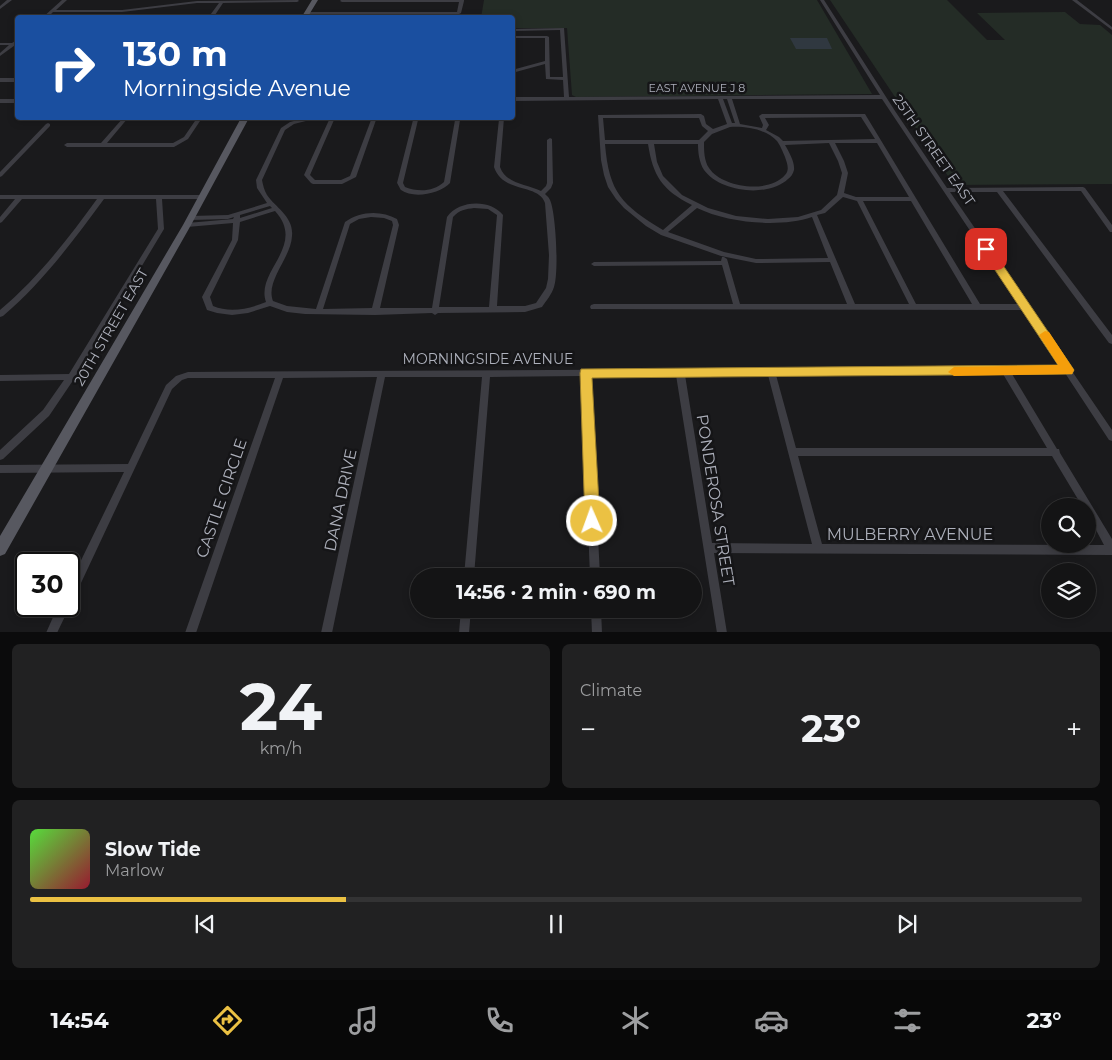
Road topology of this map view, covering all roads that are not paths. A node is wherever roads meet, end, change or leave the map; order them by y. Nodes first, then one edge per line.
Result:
1 (10, 0) edge
2 (65, 0) edge
3 (315, 0) edge
4 (418, 0) edge
5 (462, 0) edge
6 (822, 0) edge
7 (1074, 0) edge
8 (297, 1) edge
9 (342, 1) edge
10 (222, 2) junction
11 (259, 2) junction
12 (0, 8) edge
13 (147, 8) junction
14 (52, 11) junction
15 (104, 11) junction
16 (336, 13) junction
17 (414, 13) junction
18 (47, 15) edge
19 (100, 15) edge
20 (148, 15) dead end
21 (212, 15) edge
22 (249, 15) edge
23 (305, 15) edge
24 (1112, 29) edge
25 (515, 30) edge
26 (515, 36) edge
27 (15, 42) edge
28 (0, 44) edge
29 (0, 55) edge
30 (547, 62) junction
31 (515, 71) edge
32 (566, 79) junction
33 (0, 80) edge
34 (15, 80) edge
35 (882, 97) junction
36 (515, 98) edge
37 (720, 98) junction
38 (729, 98) junction
39 (567, 99) junction
40 (0, 101) edge
41 (15, 101) edge
42 (123, 120) edge
43 (198, 120) edge
44 (244, 120) edge
45 (302, 120) edge
46 (331, 120) edge
47 (373, 120) edge
48 (416, 120) edge
49 (458, 120) edge
50 (500, 120) edge
51 (48, 125) dead end
52 (730, 125) junction
53 (738, 125) junction
54 (712, 131) junction
55 (763, 131) junction
56 (550, 140) dead end
57 (831, 141) junction
58 (879, 141) junction
59 (602, 142) junction
60 (650, 142) junction
61 (701, 142) junction
62 (781, 143) junction
63 (67, 145) dead end
64 (103, 145) junction
65 (0, 175) edge
66 (946, 190) junction
67 (999, 190) junction
68 (541, 194) junction
69 (841, 194) junction
70 (0, 197) edge
71 (20, 197) junction
72 (102, 197) junction
73 (159, 197) junction
74 (202, 197) junction
75 (859, 199) junction
76 (913, 199) junction
77 (272, 206) junction
78 (695, 206) junction
79 (814, 215) junction
80 (237, 218) junction
81 (0, 221) edge
82 (189, 221) junction
83 (1112, 230) edge
84 (663, 233) junction
85 (722, 254) junction
86 (833, 260) junction
87 (725, 263) junction
88 (594, 264) dead end
89 (270, 303) junction
90 (914, 306) junction
91 (977, 306) junction
92 (594, 307) dead end
93 (737, 307) junction
94 (852, 307) junction
95 (1026, 307) junction
96 (493, 309) junction
97 (319, 311) junction
98 (375, 312) junction
99 (435, 312) junction
100 (0, 314) edge
101 (1112, 341) edge
102 (1068, 370) junction
103 (1006, 371) junction
104 (680, 372) junction
105 (771, 372) junction
106 (382, 373) junction
107 (486, 373) junction
108 (586, 373) junction
109 (280, 374) junction
110 (72, 377) junction
111 (0, 378) edge
112 (1112, 437) edge
113 (792, 452) junction
114 (1056, 452) junction
115 (0, 456) edge
116 (47, 468) junction
117 (131, 468) junction
118 (0, 469) edge
119 (1082, 498) edge
120 (1096, 521) edge
121 (708, 548) junction
122 (0, 549) edge
123 (818, 549) junction
124 (1112, 549) edge
125 (470, 568) edge
126 (595, 568) edge
127 (80, 573) edge
128 (58, 617) edge
129 (465, 618) edge
130 (596, 618) edge
131 (51, 632) edge
132 (190, 632) edge
133 (326, 632) edge
134 (464, 632) edge
135 (597, 632) edge
136 (722, 632) edge

1 - 12 street
2 - 14 street
3 - 23 main road
4 - 5 street
4 - 9 street
4 - 17 street
5 - 17 street
6 - 35 street, 25TH STREET EAST
7 - 24 street
8 - 11 street
9 - 16 street
10 - 11 street
10 - 13 street
10 - 21 street
11 - 22 street
13 - 15 street
13 - 20 street
14 - 15 street
14 - 18 street
15 - 19 street
16 - 17 street
16 - 23 street
25 - 32 street
26 - 30 street
27 - 28 street
27 - 29 street
30 - 31 street
30 - 32 street
32 - 39 street
33 - 34 street
35 - 38 street, EAST AVENUE J 8
35 - 66 street, 25TH STREET EAST
36 - 39 street, EAST AVENUE J 8
37 - 38 street, EAST AVENUE J 8
37 - 39 street, EAST AVENUE J 8
37 - 52 street
38 - 53 street
40 - 41 street
42 - 64 street
43 - 64 street
44 - 74 main road, 20TH STREET EAST
45 - 77 street
46 - 47 street
48 - 49 street
50 - 68 street
51 - 65 street
52 - 53 street
52 - 54 street
53 - 55 street
54 - 59 street
54 - 61 street
55 - 58 street
55 - 62 street
56 - 68 street
57 - 58 street
57 - 62 street
57 - 69 street
58 - 76 street
59 - 60 street
59 - 84 street
60 - 61 street
60 - 78 street
61 - 62 street
63 - 64 street
66 - 67 street
66 - 95 street, 25TH STREET EAST
67 - 83 street
67 - 101 street
68 - 96 street
69 - 75 street
69 - 79 street
70 - 71 street
71 - 72 street
71 - 81 street
72 - 73 street
72 - 100 street
73 - 74 street
73 - 110 street
74 - 82 main road, 20TH STREET EAST
75 - 76 street
75 - 90 street
76 - 91 street
77 - 80 street
77 - 89 street
78 - 79 street
78 - 84 street
79 - 86 street
80 - 82 street
80 - 89 street
82 - 116 main road, 20TH STREET EAST
84 - 85 street
85 - 86 street
85 - 87 street
86 - 94 street
87 - 88 street
87 - 93 street
89 - 97 street
90 - 91 street
90 - 94 street
91 - 95 street
92 - 93 street
93 - 94 street
95 - 102 street, 25TH STREET EAST
96 - 99 street
96 - 99 street
97 - 98 street
97 - 98 street
98 - 99 street
102 - 103 street, MORNINGSIDE AVENUE
102 - 112 street, 25TH STREET EAST
103 - 105 street, MORNINGSIDE AVENUE
103 - 114 street
104 - 105 street, MORNINGSIDE AVENUE
104 - 108 street, MORNINGSIDE AVENUE
104 - 121 street, PONDEROSA STREET
105 - 113 street
106 - 107 street, MORNINGSIDE AVENUE
106 - 109 street, MORNINGSIDE AVENUE
106 - 133 street, DANA DRIVE
107 - 108 street, MORNINGSIDE AVENUE
107 - 125 street
108 - 126 street
109 - 117 street, MORNINGSIDE AVENUE
109 - 132 street, CASTLE CIRCLE
110 - 111 street
110 - 115 street
113 - 114 street
113 - 123 street
114 - 119 street
116 - 117 street
116 - 118 street
116 - 122 main road, 20TH STREET EAST
117 - 127 street
120 - 124 street
121 - 123 street, MULBERRY AVENUE
121 - 136 street, PONDEROSA STREET
123 - 124 street, MULBERRY AVENUE
128 - 131 street
129 - 134 street
130 - 135 street

